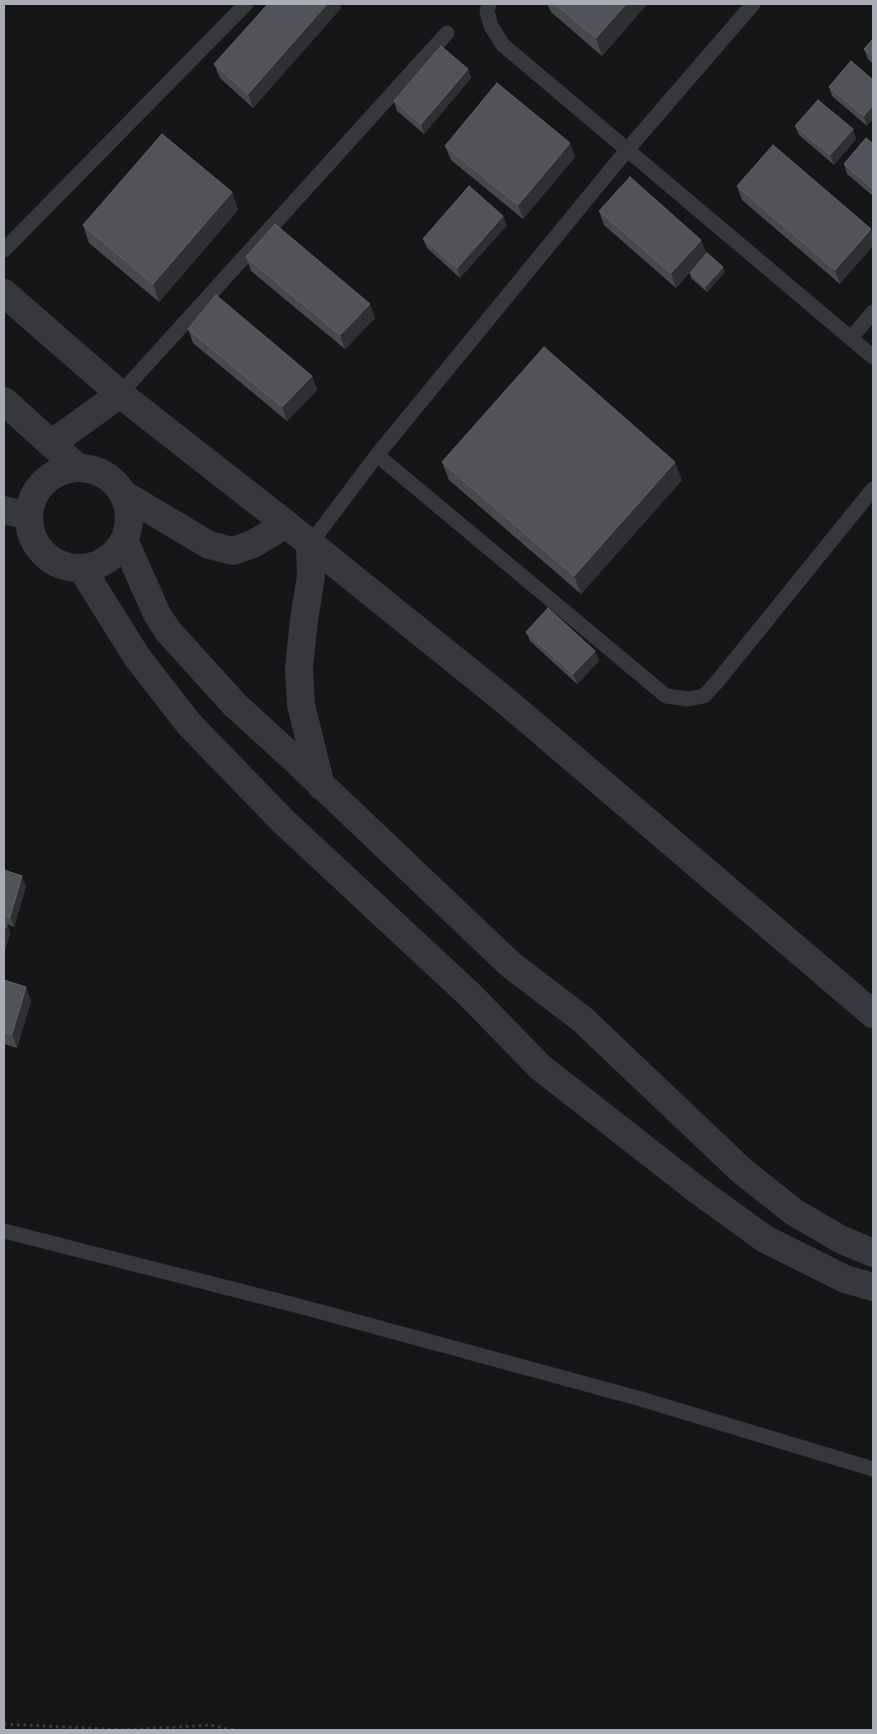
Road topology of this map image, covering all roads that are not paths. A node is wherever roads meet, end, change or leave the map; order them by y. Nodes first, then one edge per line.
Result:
1 (246, 4) edge
2 (489, 4) edge
3 (753, 4) edge
4 (447, 33) dead end
5 (627, 150) junction
6 (4, 250) edge
7 (4, 293) edge
8 (873, 312) edge
9 (851, 338) junction
10 (873, 357) edge
11 (120, 394) junction
12 (4, 401) edge
13 (50, 444) junction
14 (377, 455) junction
15 (78, 468) junction
16 (873, 489) edge
17 (125, 495) junction
18 (16, 513) edge
19 (286, 524) junction
20 (125, 542) junction
21 (310, 544) junction
22 (82, 569) junction
23 (321, 786) junction
24 (873, 1014) edge
25 (4, 1231) edge
26 (873, 1253) edge
27 (873, 1288) edge
28 (873, 1468) edge

1 - 6 lane
2 - 5 lane
3 - 5 lane
4 - 11 lane
5 - 9 lane
5 - 14 lane
7 - 11 street
8 - 9 lane
9 - 10 lane
11 - 13 street
11 - 19 street
12 - 13 street
13 - 15 street
14 - 16 lane
14 - 21 lane
15 - 17 street
15 - 18 street
17 - 19 street
17 - 20 street
18 - 22 street
19 - 21 street
20 - 22 street
20 - 23 street
21 - 23 street
21 - 24 street
22 - 27 street
23 - 26 street
25 - 28 lane

